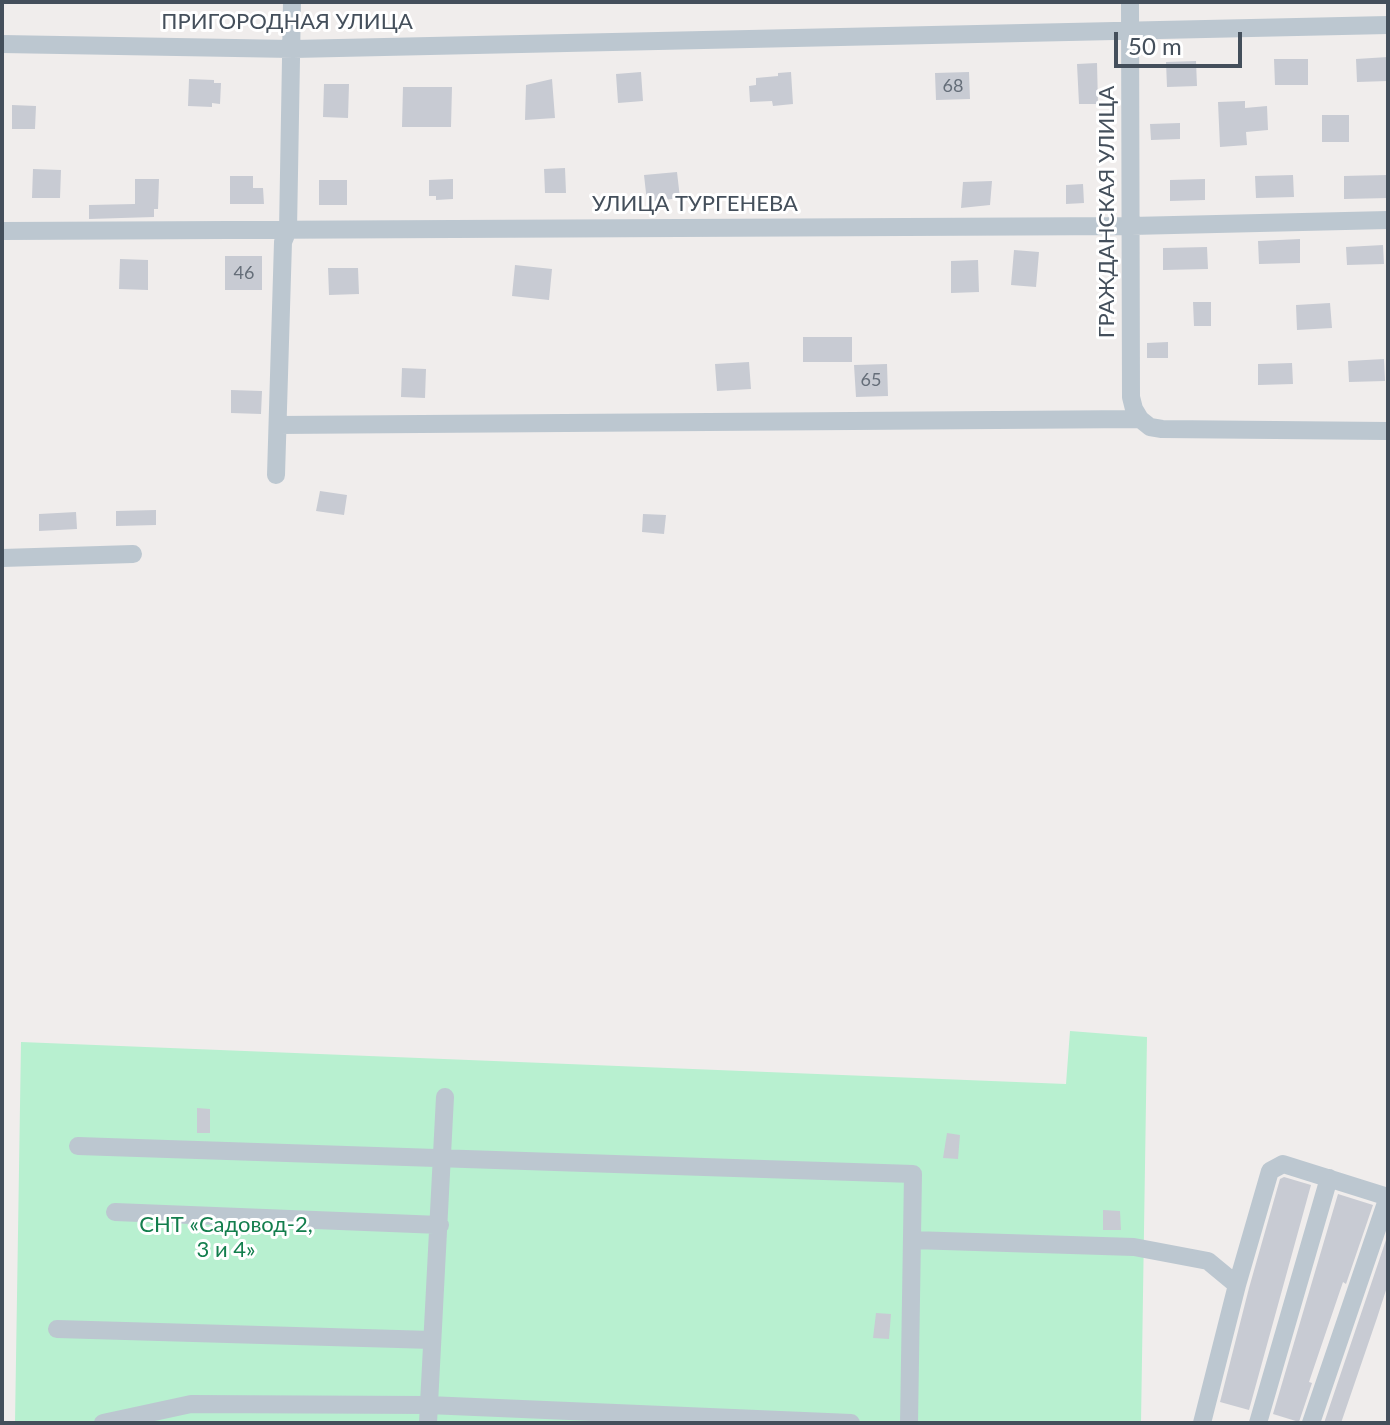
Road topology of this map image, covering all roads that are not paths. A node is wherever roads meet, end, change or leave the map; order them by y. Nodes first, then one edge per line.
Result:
1 (292, 2) edge
2 (1130, 2) edge
3 (1388, 25) edge
4 (1130, 32) junction
5 (2, 44) edge
6 (293, 49) junction
7 (1388, 220) edge
8 (1131, 226) junction
9 (288, 230) junction
10 (2, 231) edge
11 (1140, 419) junction
12 (278, 425) junction
13 (1388, 431) edge
14 (276, 475) dead end
15 (133, 554) dead end
16 (2, 558) edge
17 (445, 1097) dead end
18 (78, 1146) dead end
19 (443, 1158) junction
20 (1329, 1178) junction
21 (1388, 1197) edge
22 (115, 1212) dead end
23 (440, 1225) junction
24 (912, 1240) junction
25 (1237, 1285) junction
26 (57, 1329) dead end
27 (432, 1340) junction
28 (428, 1414) edge
29 (665, 1419) edge
30 (103, 1423) edge
31 (851, 1423) edge
32 (909, 1423) edge
33 (1202, 1423) edge
34 (1258, 1423) edge
35 (1311, 1423) edge

1 - 6 street
2 - 4 street, ГРАЖДАНСКАЯ УЛИЦА
3 - 4 street, ПРИГОРОДНАЯ УЛИЦА
4 - 6 street, ПРИГОРОДНАЯ УЛИЦА
4 - 8 street, ГРАЖДАНСКАЯ УЛИЦА
5 - 6 street, ПРИГОРОДНАЯ УЛИЦА
6 - 9 street
7 - 8 street, УЛИЦА ТУРГЕНЕВА
8 - 9 street, УЛИЦА ТУРГЕНЕВА
8 - 11 street, ГРАЖДАНСКАЯ УЛИЦА
9 - 10 street, УЛИЦА ТУРГЕНЕВА
9 - 12 street
11 - 12 street
11 - 13 street
12 - 14 street
15 - 16 street
17 - 19 street
18 - 19 street
19 - 23 street
19 - 24 street
20 - 21 street
20 - 25 street
20 - 34 street
21 - 35 street
22 - 23 street
23 - 27 street
24 - 25 street
24 - 32 street
25 - 33 street
26 - 27 street
27 - 28 street
28 - 29 street
28 - 30 street
29 - 31 street

